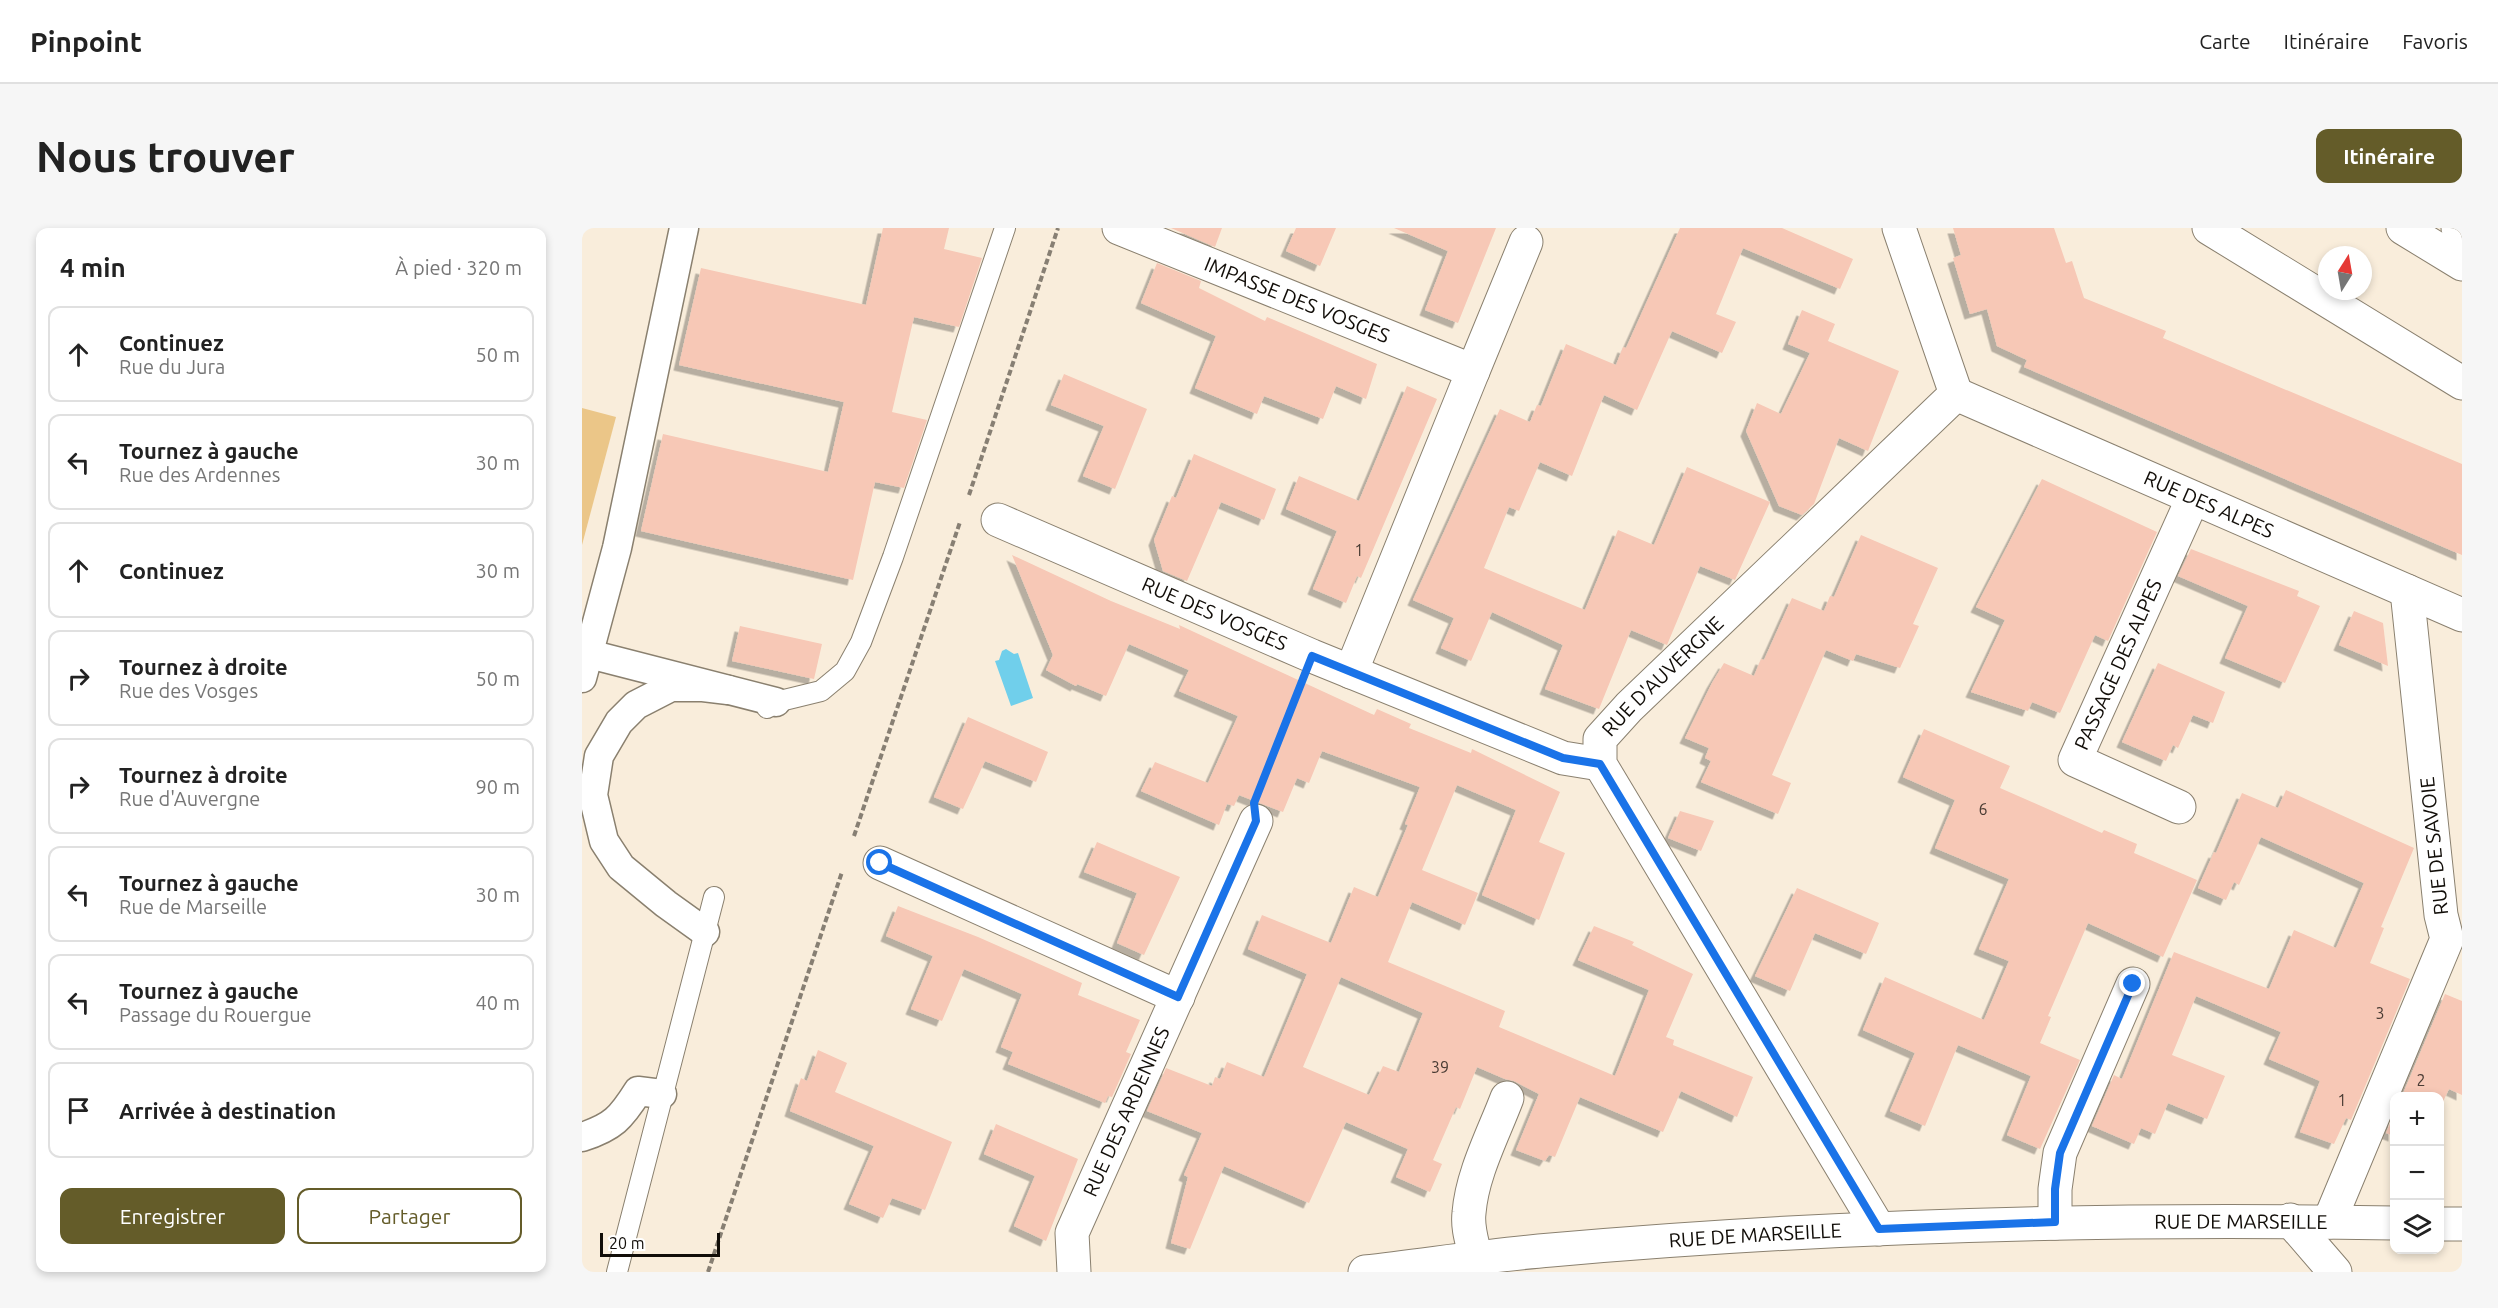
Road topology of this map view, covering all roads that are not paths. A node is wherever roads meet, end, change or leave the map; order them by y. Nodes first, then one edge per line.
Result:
1 (684, 228) edge
2 (1005, 228) edge
3 (1119, 228) edge
4 (1899, 228) edge
5 (2209, 228) edge
6 (2403, 228) edge
7 (2458, 228) edge
8 (2462, 230) edge
9 (1526, 242) dead end
10 (2462, 264) edge
11 (1473, 371) junction
12 (2462, 383) edge
13 (1956, 394) junction
14 (2193, 498) junction
15 (998, 520) dead end
16 (2407, 591) junction
17 (2462, 615) edge
18 (585, 666) edge
19 (1351, 672) junction
20 (728, 690) junction
21 (771, 705) joint
22 (590, 753) edge
23 (1600, 764) junction
24 (2179, 807) dead end
25 (1256, 821) road end
26 (880, 863) dead end
27 (714, 897) dead end
28 (705, 932) junction
29 (2133, 984) dead end
30 (1178, 997) junction
31 (662, 1094) junction
32 (1507, 1098) dead end
33 (582, 1137) edge
34 (2290, 1220) junction
35 (2055, 1222) junction
36 (2330, 1222) junction
37 (2390, 1223) edge
38 (2444, 1224) edge
39 (2462, 1224) edge
40 (1879, 1229) junction
41 (1476, 1259) junction
42 (1553, 1261) edge
43 (617, 1272) edge
44 (1074, 1272) edge
45 (1365, 1272) edge
46 (2336, 1272) edge

1 - 18 street
2 - 21 lane
3 - 11 street, IMPASSE DES VOSGES
4 - 13 street
5 - 12 street
6 - 10 street
7 - 8 street
9 - 11 street
11 - 19 street
13 - 14 street, RUE DES ALPES
13 - 23 street, RUE D'AUVERGNE
14 - 16 street, RUE DES ALPES
14 - 24 street, PASSAGE DES ALPES
15 - 19 street, RUE DES VOSGES
16 - 17 street, RUE DES ALPES
16 - 36 street, RUE DE SAVOIE
18 - 20 street
19 - 23 street, RUE DES VOSGES
20 - 21 street
20 - 22 street
22 - 28 street
23 - 40 street, RUE D'AUVERGNE
25 - 30 street, RUE DES ARDENNES
26 - 30 street
27 - 28 lane
28 - 31 lane
29 - 35 street
30 - 44 street, RUE DES ARDENNES
31 - 33 street
31 - 43 lane
32 - 41 street
34 - 35 street, RUE DE MARSEILLE
34 - 36 street, RUE DE MARSEILLE
34 - 46 street
35 - 40 street, RUE DE MARSEILLE
36 - 37 street, RUE DE MARSEILLE
38 - 39 street
40 - 42 street, RUE DE MARSEILLE
41 - 42 street, RUE DE MARSEILLE
41 - 45 street, RUE DE MARSEILLE

